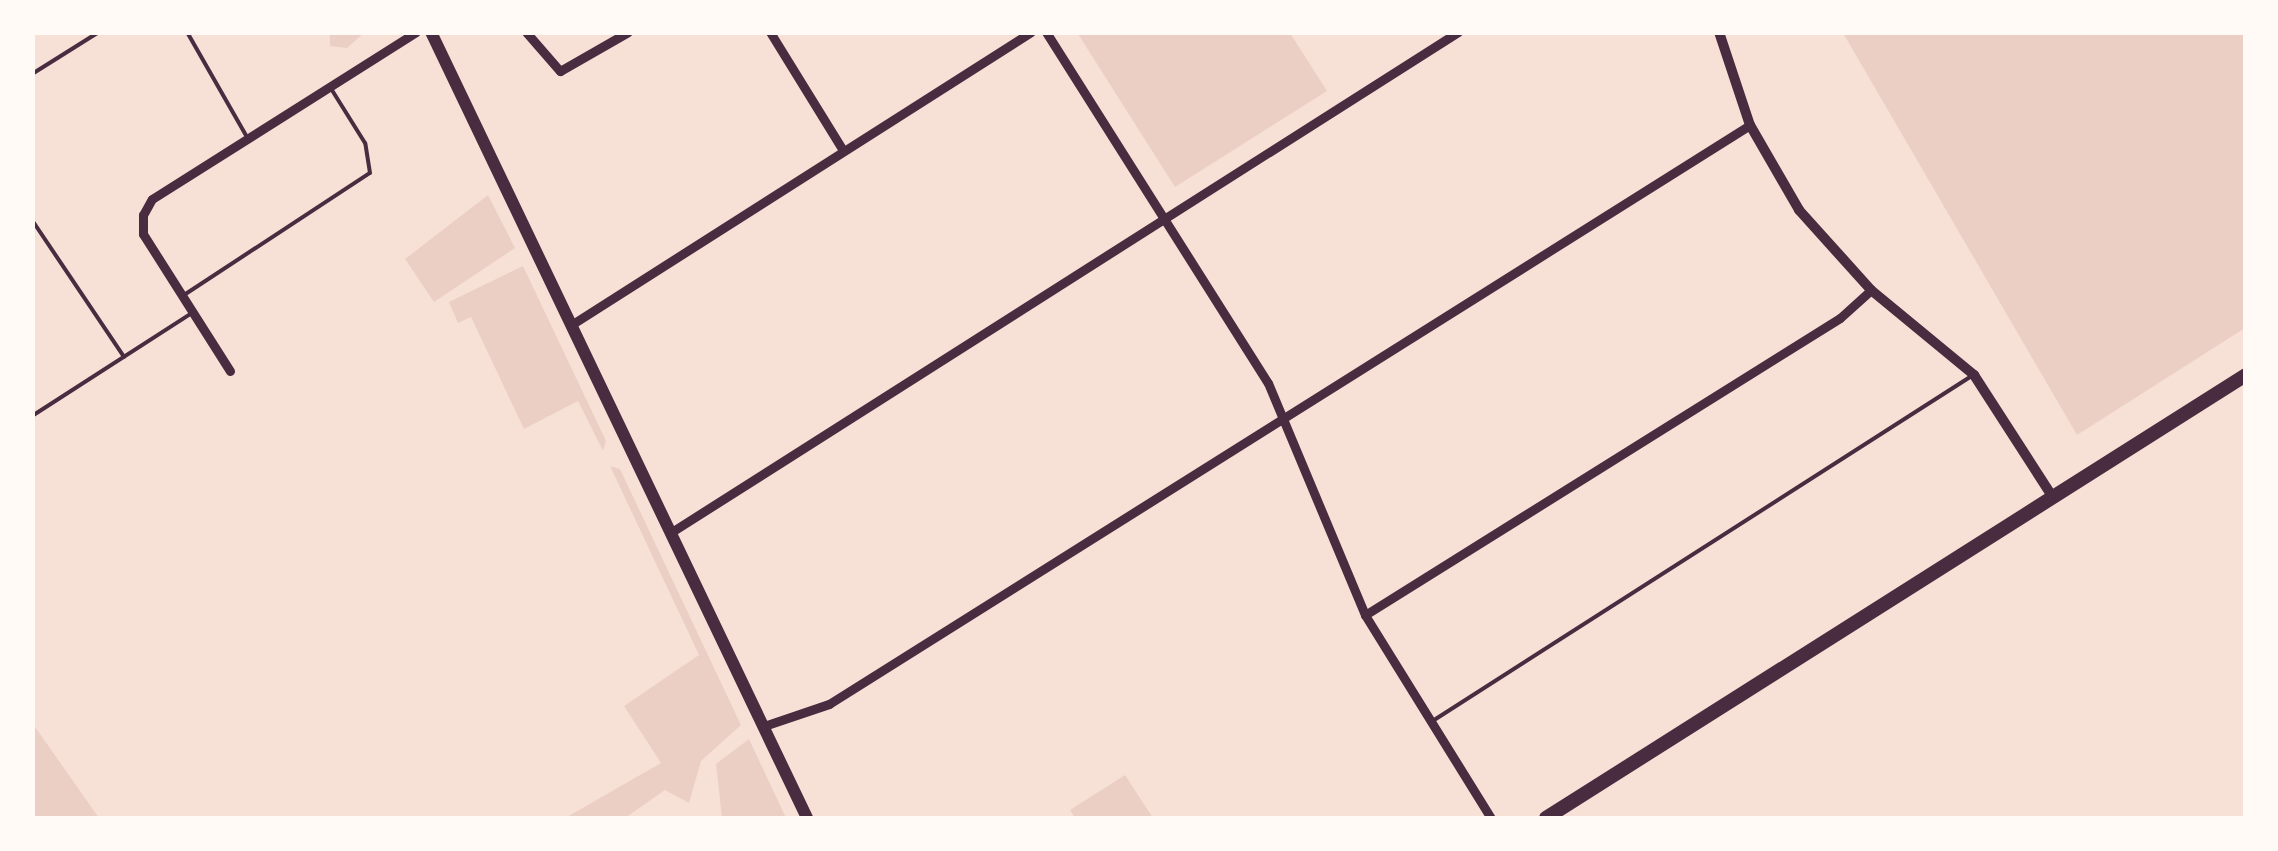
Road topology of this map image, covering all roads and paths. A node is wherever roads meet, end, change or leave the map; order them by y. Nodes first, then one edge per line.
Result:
1 (99, 32) edge
2 (187, 32) edge
3 (416, 32) edge
4 (431, 32) edge
5 (526, 32) edge
6 (628, 32) edge
7 (770, 32) edge
8 (1031, 32) edge
9 (1046, 32) edge
10 (1458, 32) edge
11 (1719, 32) edge
12 (32, 74) edge
13 (330, 87) junction
14 (1750, 125) junction
15 (248, 139) junction
16 (844, 150) junction
17 (1165, 219) junction
18 (32, 220) edge
19 (1871, 290) junction
20 (182, 296) junction
21 (194, 312) junction
22 (571, 325) junction
23 (124, 358) junction
24 (230, 370) dead end
25 (1974, 375) junction
26 (2246, 375) edge
27 (34, 414) edge
28 (1286, 417) junction
29 (2052, 496) junction
30 (670, 533) junction
31 (1365, 615) junction
32 (1430, 722) junction
33 (764, 726) junction
34 (807, 818) edge
35 (1491, 818) edge
36 (1546, 818) edge

1 - 12 lane
2 - 15 lane
3 - 13 street
4 - 22 main road
5 - 6 street
7 - 16 street
8 - 16 street
9 - 17 street
10 - 17 street
11 - 14 street
13 - 15 street
13 - 20 lane
14 - 19 street
14 - 28 street
15 - 20 street
16 - 22 street
17 - 28 street
17 - 30 street
18 - 23 lane
19 - 25 street
19 - 31 street
20 - 21 street
21 - 23 lane
21 - 24 street
22 - 30 main road
23 - 27 lane
25 - 29 street
25 - 32 lane
26 - 29 main road
28 - 31 street
28 - 33 street
29 - 36 main road
30 - 33 main road
31 - 32 street
32 - 35 street
33 - 34 main road

